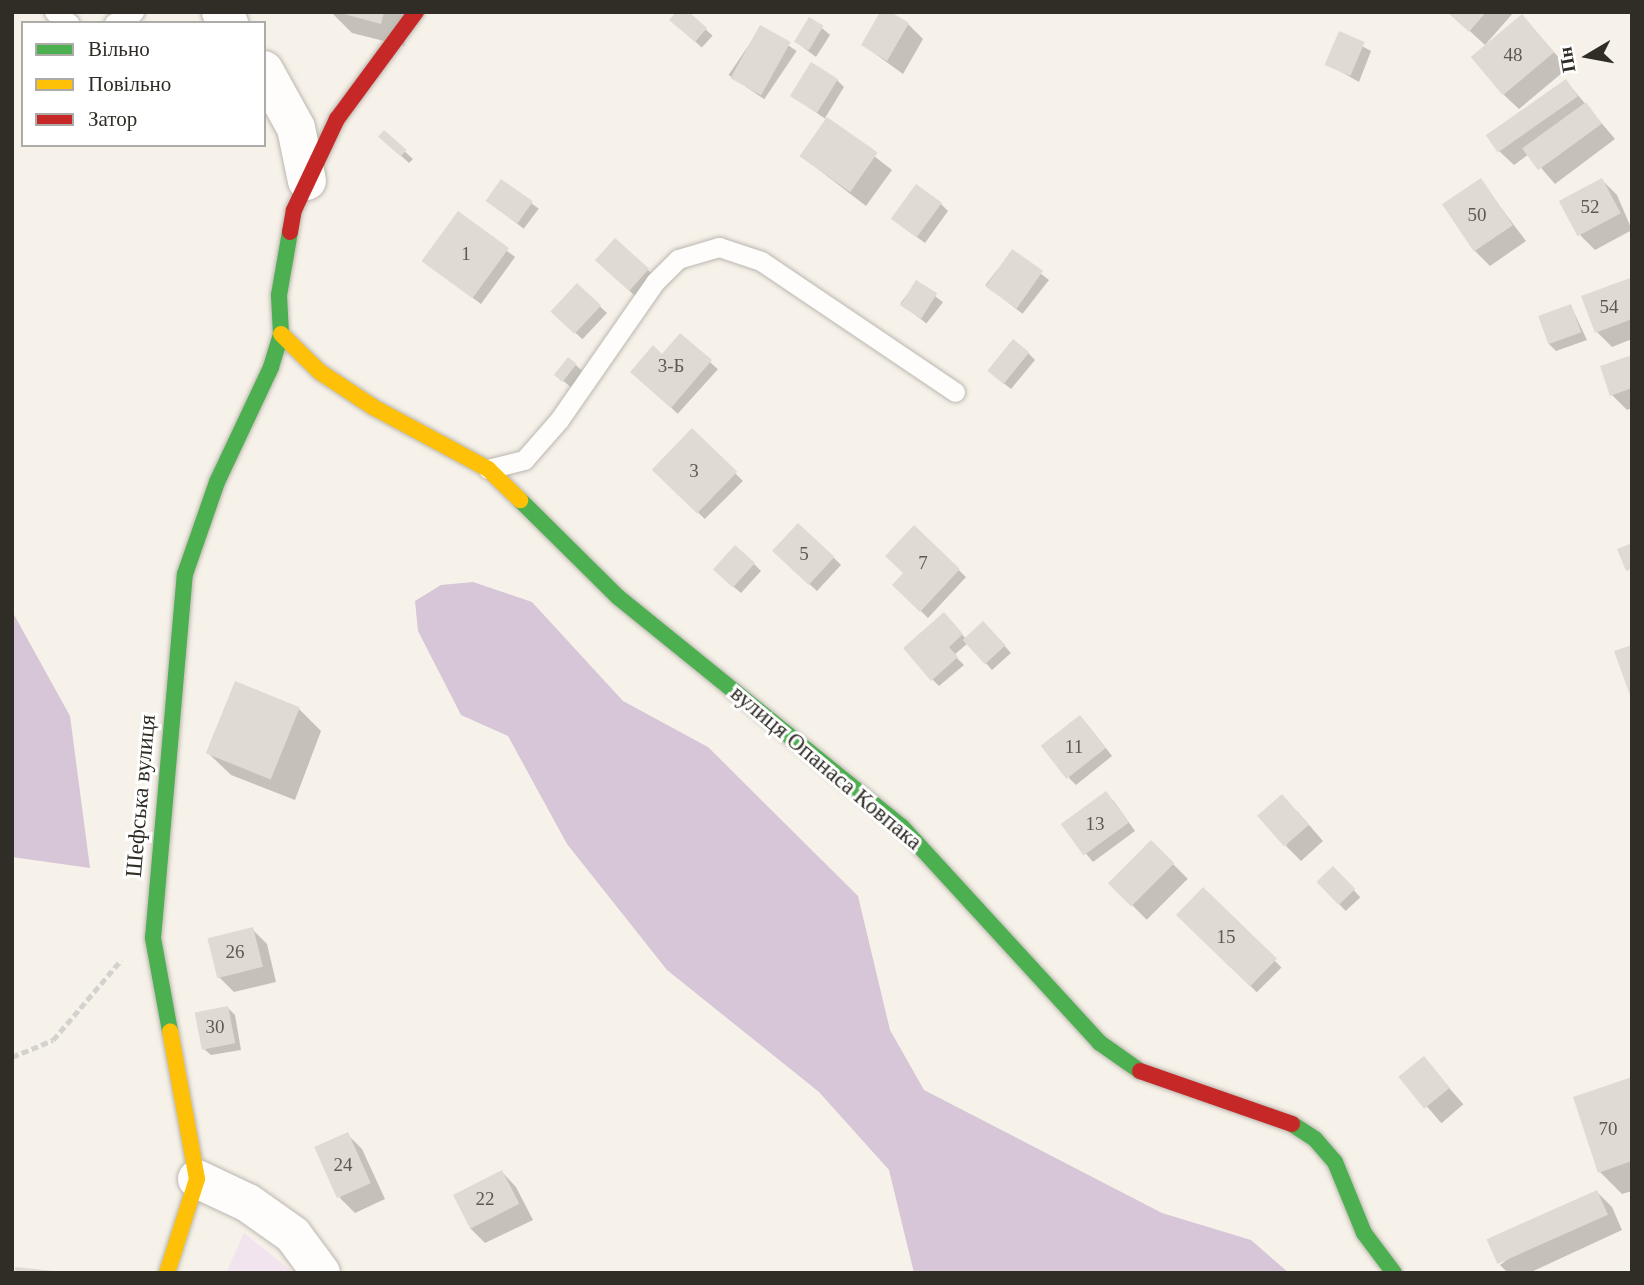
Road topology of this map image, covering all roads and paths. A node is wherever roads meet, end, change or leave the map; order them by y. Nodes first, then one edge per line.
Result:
1 (134, 12) edge
2 (416, 12) edge
3 (118, 21) edge
4 (266, 74) edge
5 (307, 181) junction
6 (281, 334) junction
7 (955, 392) dead end
8 (488, 469) junction
9 (153, 938) junction
10 (12, 1057) edge
11 (197, 1179) junction
12 (167, 1273) edge
13 (321, 1273) edge
14 (1394, 1273) edge

1 - 3 lane
2 - 5 street
4 - 5 street
5 - 6 street, Шефська вулиця
6 - 8 street, вулиця Опанаса Ковпака
6 - 9 street, Шефська вулиця
7 - 8 lane
8 - 14 street, вулиця Опанаса Ковпака
9 - 10 path
9 - 11 street, Шефська вулиця
11 - 12 street, Шефська вулиця
11 - 13 street

